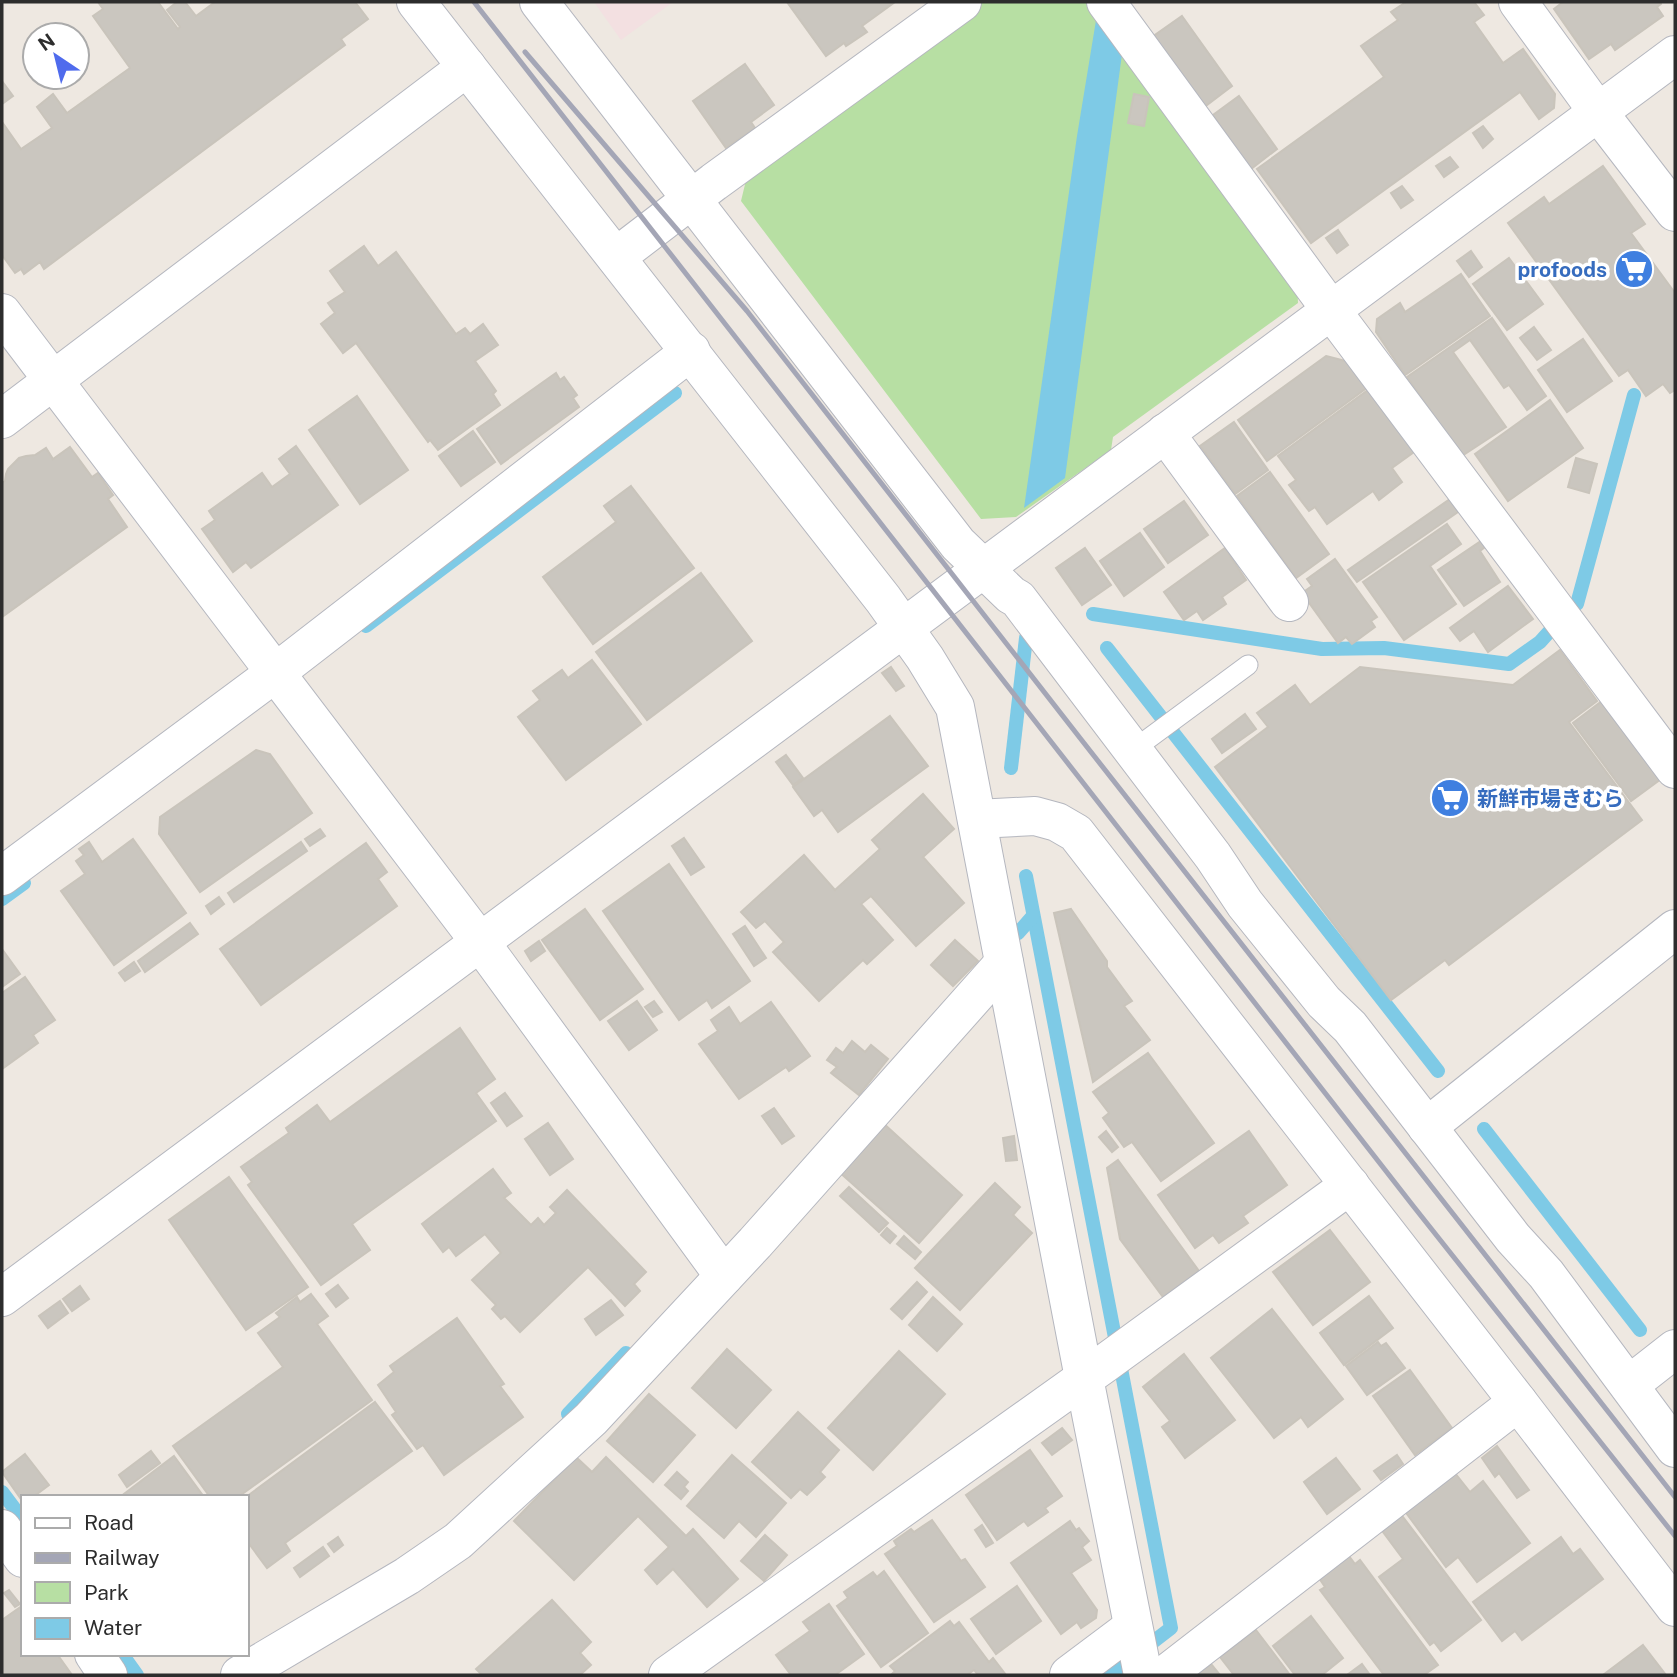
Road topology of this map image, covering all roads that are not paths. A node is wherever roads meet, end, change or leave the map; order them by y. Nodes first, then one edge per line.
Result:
1 (416, 2) edge
2 (539, 2) edge
3 (962, 2) edge
4 (1518, 2) edge
5 (1128, 19) edge
6 (1675, 55) edge
7 (467, 67) junction
8 (1598, 112) junction
9 (691, 199) junction
10 (1675, 212) edge
11 (616, 257) junction
12 (1331, 310) junction
13 (2, 313) edge
14 (691, 351) junction
15 (53, 382) junction
16 (2, 419) edge
17 (1165, 433) junction
18 (983, 568) junction
19 (1289, 603) dead end
20 (903, 628) junction
21 (1248, 665) dead end
22 (275, 673) junction
23 (1155, 734) junction
24 (1675, 769) edge
25 (977, 819) junction
26 (2, 876) edge
27 (1675, 929) edge
28 (480, 942) junction
29 (1004, 963) junction
30 (1427, 1126) junction
31 (1350, 1185) junction
32 (724, 1276) junction
33 (2, 1297) edge
34 (1675, 1349) edge
35 (1094, 1371) junction
36 (1629, 1385) junction
37 (1518, 1402) junction
38 (1675, 1448) edge
39 (2, 1529) edge
40 (21, 1555) edge
41 (1675, 1607) edge
42 (95, 1656) edge
43 (1144, 1657) edge
44 (108, 1675) edge
45 (240, 1675) edge
46 (668, 1675) edge
47 (1069, 1675) edge

1 - 7 street
2 - 9 street
3 - 9 street
4 - 8 street
5 - 12 street
6 - 8 street
7 - 11 street
7 - 15 street
8 - 10 street
8 - 12 street
9 - 11 street
9 - 18 street
11 - 14 street
12 - 17 street
12 - 24 street
13 - 15 street
14 - 20 street
14 - 22 street
15 - 16 street
15 - 22 street
17 - 18 street
17 - 19 street
18 - 20 street
18 - 23 street
20 - 25 street
20 - 28 street
21 - 23 lane
22 - 26 street
22 - 28 street
23 - 30 street
25 - 29 street
25 - 31 street
27 - 30 street
28 - 32 street
28 - 33 street
29 - 32 street
29 - 35 street
30 - 36 street
31 - 35 street
31 - 37 street
32 - 45 street
34 - 36 street
35 - 43 street
35 - 46 street
36 - 38 street
37 - 41 street
37 - 43 street
39 - 40 street
42 - 44 street
43 - 47 street

